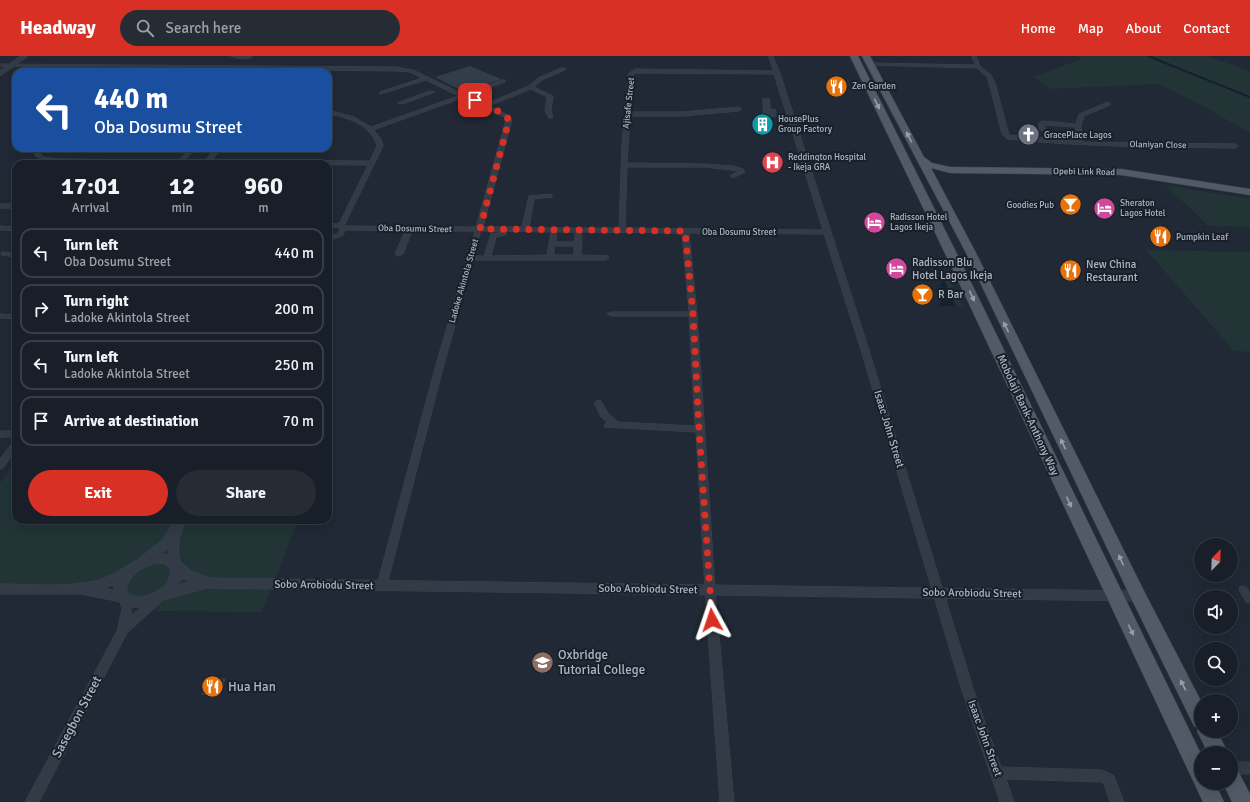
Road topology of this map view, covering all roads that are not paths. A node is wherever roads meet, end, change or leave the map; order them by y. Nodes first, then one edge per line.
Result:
1 (25, 56) edge
2 (232, 56) edge
3 (250, 56) edge
4 (772, 56) edge
5 (854, 56) edge
6 (974, 56) edge
7 (868, 60) edge
8 (0, 64) edge
9 (225, 64) dead end
10 (13, 65) junction
11 (134, 66) junction
12 (241, 67) junction
13 (978, 67) junction
14 (132, 68) edge
15 (563, 68) dead end
16 (777, 73) junction
17 (0, 74) edge
18 (427, 78) junction
19 (503, 81) dead end
20 (400, 86) junction
21 (531, 87) junction
22 (407, 90) dead end
23 (432, 92) dead end
24 (382, 93) dead end
25 (414, 93) dead end
26 (464, 95) junction
27 (421, 96) junction
28 (401, 103) dead end
29 (1108, 104) dead end
30 (486, 106) junction
31 (739, 110) dead end
32 (332, 113) edge
33 (627, 114) junction
34 (551, 117) dead end
35 (1078, 126) junction
36 (372, 129) junction
37 (1042, 129) dead end
38 (1080, 142) junction
39 (1235, 146) dead end
40 (38, 152) edge
41 (189, 152) edge
42 (216, 152) edge
43 (920, 158) junction
44 (47, 160) edge
45 (182, 160) edge
46 (209, 160) edge
47 (332, 163) edge
48 (372, 163) junction
49 (625, 165) junction
50 (733, 176) dead end
51 (935, 187) junction
52 (1250, 192) edge
53 (550, 196) dead end
54 (1250, 196) edge
55 (0, 206) edge
56 (12, 206) edge
57 (332, 226) edge
58 (341, 227) junction
59 (0, 228) edge
60 (364, 228) junction
61 (12, 229) edge
62 (409, 229) junction
63 (480, 229) junction
64 (525, 229) junction
65 (578, 230) junction
66 (622, 231) junction
67 (685, 231) junction
68 (827, 232) junction
69 (334, 238) edge
70 (553, 244) junction
71 (578, 244) junction
72 (950, 252) junction
73 (971, 253) junction
74 (3, 254) dead end
75 (399, 254) dead end
76 (12, 255) edge
77 (487, 257) junction
78 (550, 257) junction
79 (470, 258) junction
80 (577, 258) junction
81 (605, 258) dead end
82 (960, 272) junction
83 (980, 272) junction
84 (611, 314) dead end
85 (693, 314) junction
86 (0, 316) edge
87 (12, 317) edge
88 (598, 403) dead end
89 (699, 429) junction
90 (0, 434) edge
91 (12, 434) edge
92 (12, 450) edge
93 (0, 466) edge
94 (179, 524) edge
95 (175, 532) junction
96 (136, 565) junction
97 (177, 566) junction
98 (207, 583) junction
99 (382, 585) junction
100 (0, 589) edge
101 (81, 590) junction
102 (710, 590) junction
103 (938, 593) junction
104 (162, 595) junction
105 (1114, 595) junction
106 (1138, 596) junction
107 (123, 598) junction
108 (122, 632) junction
109 (1194, 706) edge
110 (1194, 761) edge
111 (1238, 768) edge
112 (1250, 768) edge
113 (998, 773) junction
114 (1208, 790) edge
115 (1237, 790) edge
116 (32, 802) edge
117 (727, 802) edge
118 (1007, 802) edge
119 (1117, 802) edge
120 (1214, 802) edge
121 (1243, 802) edge

1 - 10 street
2 - 3 street
2 - 9 street
3 - 12 street
4 - 16 street, Isaac John Street
5 -> 72 main road, Mobolaji Bank-Anthony Way
6 - 13 street
7 - 13 street
43 -> 7 main road, Mobolaji Bank-Anthony Way
8 - 10 street, Ladoke Akintola Street
10 - 11 street, Ladoke Akintola Street
10 - 17 street
11 - 12 street, Ladoke Akintola Street
11 - 14 street
12 - 18 street, Ladoke Akintola Street
13 - 38 street, Olaniyan Close
15 - 21 street
16 - 33 street, Ajisafe Street
16 - 68 street, Isaac John Street
18 - 20 street
18 - 26 street, Ladoke Akintola Street
19 - 26 street
20 - 22 street
20 - 24 street
21 - 30 street
21 - 34 street
23 - 27 street
25 - 27 street
26 - 30 street, Ladoke Akintola Street
26 - 36 street
27 - 28 street
29 - 35 street
30 - 63 street, Ladoke Akintola Street
31 - 33 street
32 - 36 street
33 - 49 street, Ajisafe Street
35 - 37 street
35 - 38 street
36 - 48 street
38 - 39 street, Olaniyan Close
40 - 44 street
41 - 45 street
42 - 46 street
43 - 51 main road, Mobolaji Bank-Anthony Way
43 - 52 main road, Opebi Link Road
47 - 48 street
48 - 58 street
49 - 50 street
49 - 66 street, Ajisafe Street
51 - 54 main road, Opebi Link Road
51 - 73 main road, Mobolaji Bank-Anthony Way
53 - 64 street
55 - 56 street
57 - 58 street, Oba Dosumu Street
58 - 60 street, Oba Dosumu Street
58 - 69 street
59 - 61 street
60 - 62 street, Oba Dosumu Street
60 - 69 street
62 - 63 street, Oba Dosumu Street
62 - 75 street
63 - 64 street, Oba Dosumu Street
63 - 79 street, Ladoke Akintola Street
64 - 65 street, Oba Dosumu Street
65 - 66 street, Oba Dosumu Street
65 - 71 street
66 - 67 street, Oba Dosumu Street
67 - 68 street, Oba Dosumu Street
67 - 85 street
68 - 103 street, Isaac John Street
70 - 71 street
70 - 77 street
70 - 78 street
71 - 80 street
72 - 73 main road
72 - 82 main road, Mobolaji Bank-Anthony Way
73 - 83 main road, Mobolaji Bank-Anthony Way
74 - 76 street
77 - 78 street
77 - 79 street
78 - 80 street
79 - 99 street, Ladoke Akintola Street
80 - 81 street
82 - 83 main road
82 -> 105 main road, Mobolaji Bank-Anthony Way
106 -> 83 main road, Mobolaji Bank-Anthony Way
84 - 85 street
85 - 89 street
86 - 87 street
88 - 89 street
89 - 102 street
90 - 91 street
92 - 93 street
94 - 95 street
95 - 96 street
95 - 97 street
96 - 97 street
96 - 101 street
96 - 107 street
97 - 98 street, Sobo Arobiodu Street
97 - 104 street
98 - 99 street, Sobo Arobiodu Street
98 - 104 street, Sobo Arobiodu Street
99 - 102 street, Sobo Arobiodu Street
100 - 101 street
101 - 107 street
102 - 103 street, Sobo Arobiodu Street
102 - 117 street
103 - 105 street, Sobo Arobiodu Street
103 - 113 street, Isaac John Street
104 - 107 street
104 - 108 street, Sasegbon Street
105 - 106 street, Sobo Arobiodu Street
105 -> 110 main road, Mobolaji Bank-Anthony Way
109 -> 106 main road, Mobolaji Bank-Anthony Way
107 - 108 street, Sasegbon Street
108 - 116 street, Sasegbon Street
111 - 112 street
113 - 118 street, Isaac John Street
113 - 119 street
114 - 120 main road
115 - 121 main road

